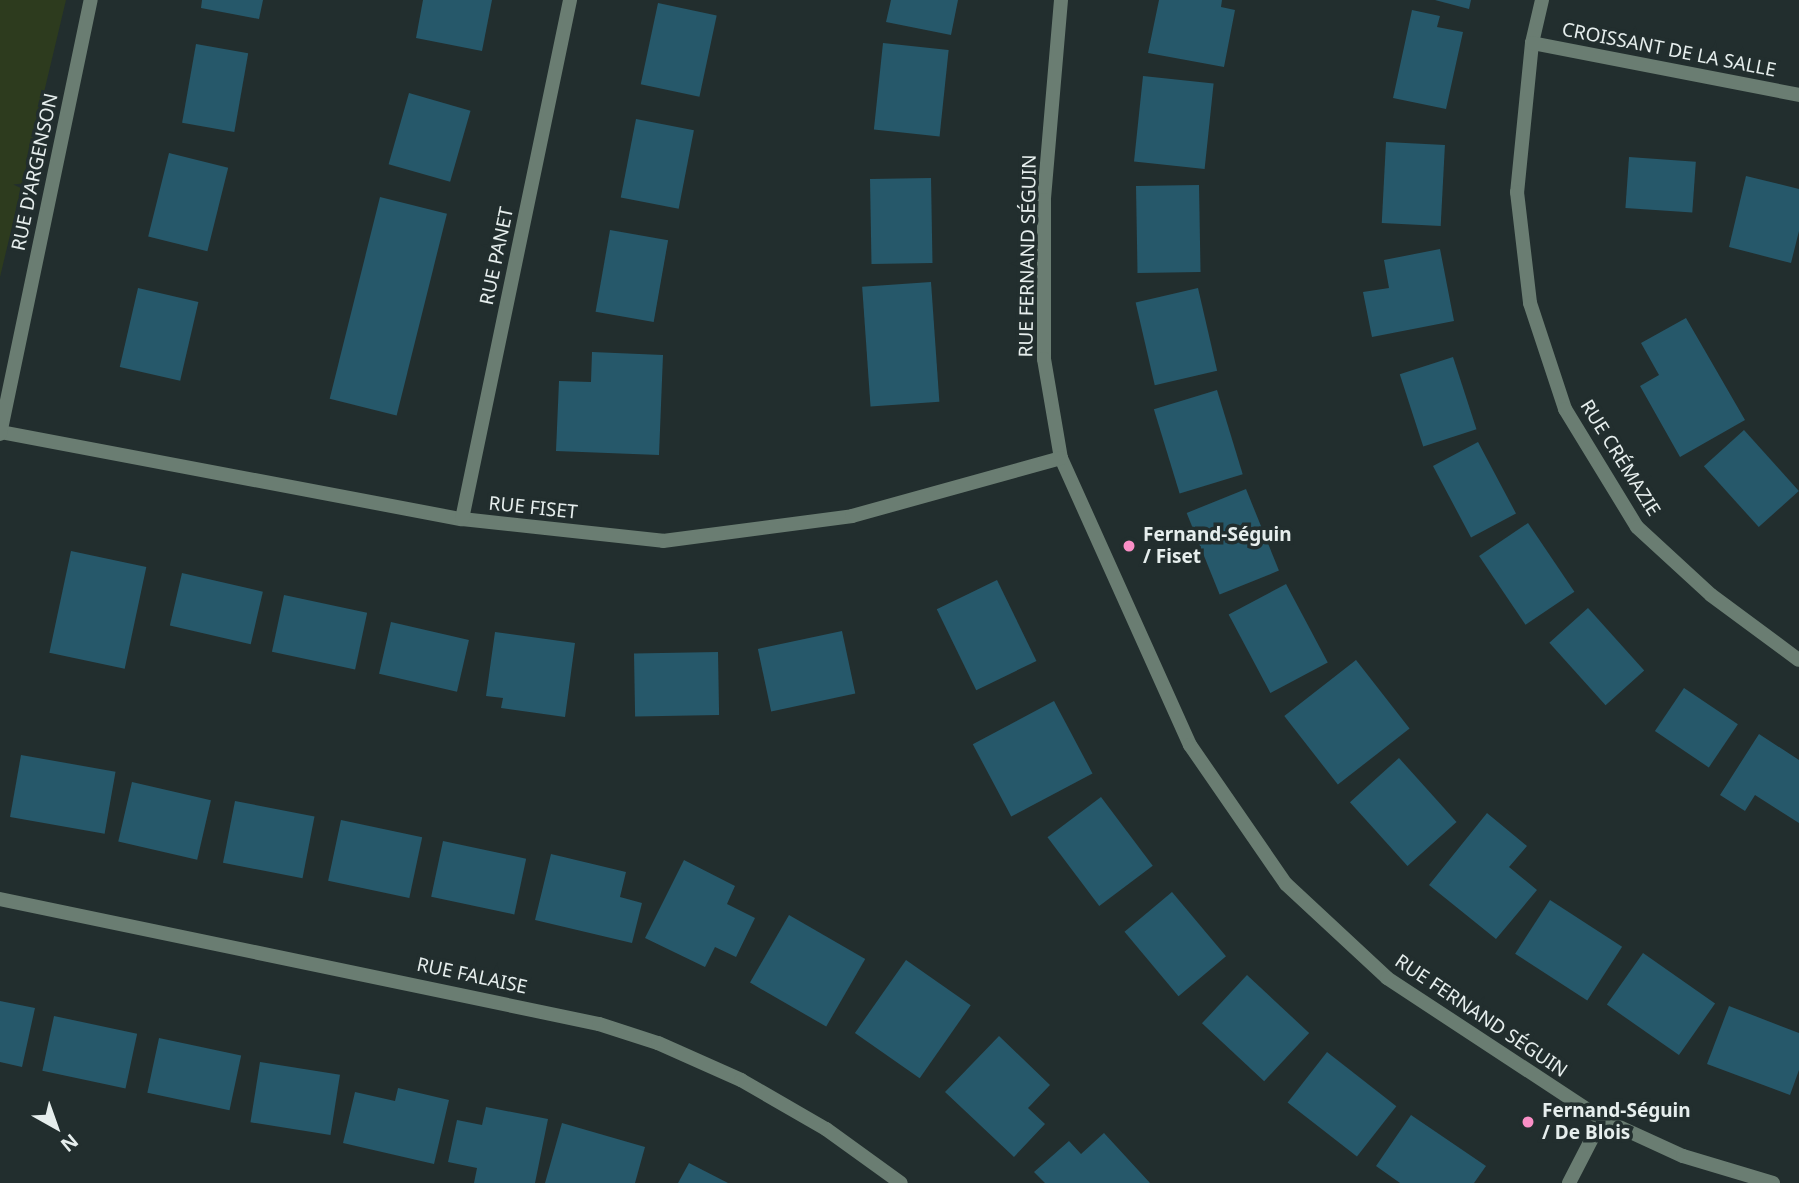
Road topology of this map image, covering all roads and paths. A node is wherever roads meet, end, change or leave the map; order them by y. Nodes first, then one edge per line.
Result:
1 (91, 0) edge
2 (570, 0) edge
3 (1061, 0) edge
4 (1542, 0) edge
5 (1532, 43) junction
6 (1799, 95) edge
7 (0, 433) edge
8 (1060, 458) junction
9 (462, 519) junction
10 (1799, 660) edge
11 (0, 899) edge
12 (1602, 1119) junction
13 (901, 1183) edge
14 (1569, 1183) edge
15 (1773, 1183) edge

1 - 7 street, RUE D'ARGENSON
2 - 9 street, RUE PANET
3 - 8 street, RUE FERNAND SÉGUIN
4 - 5 street, RUE CRÉMAZIE
5 - 6 street, CROISSANT DE LA SALLE
5 - 10 street, RUE CRÉMAZIE
7 - 9 street, RUE FISET
8 - 9 street, RUE FISET
8 - 12 street, RUE FERNAND SÉGUIN
11 - 13 street, RUE FALAISE
12 - 14 street
12 - 15 street, RUE FERNAND SÉGUIN

